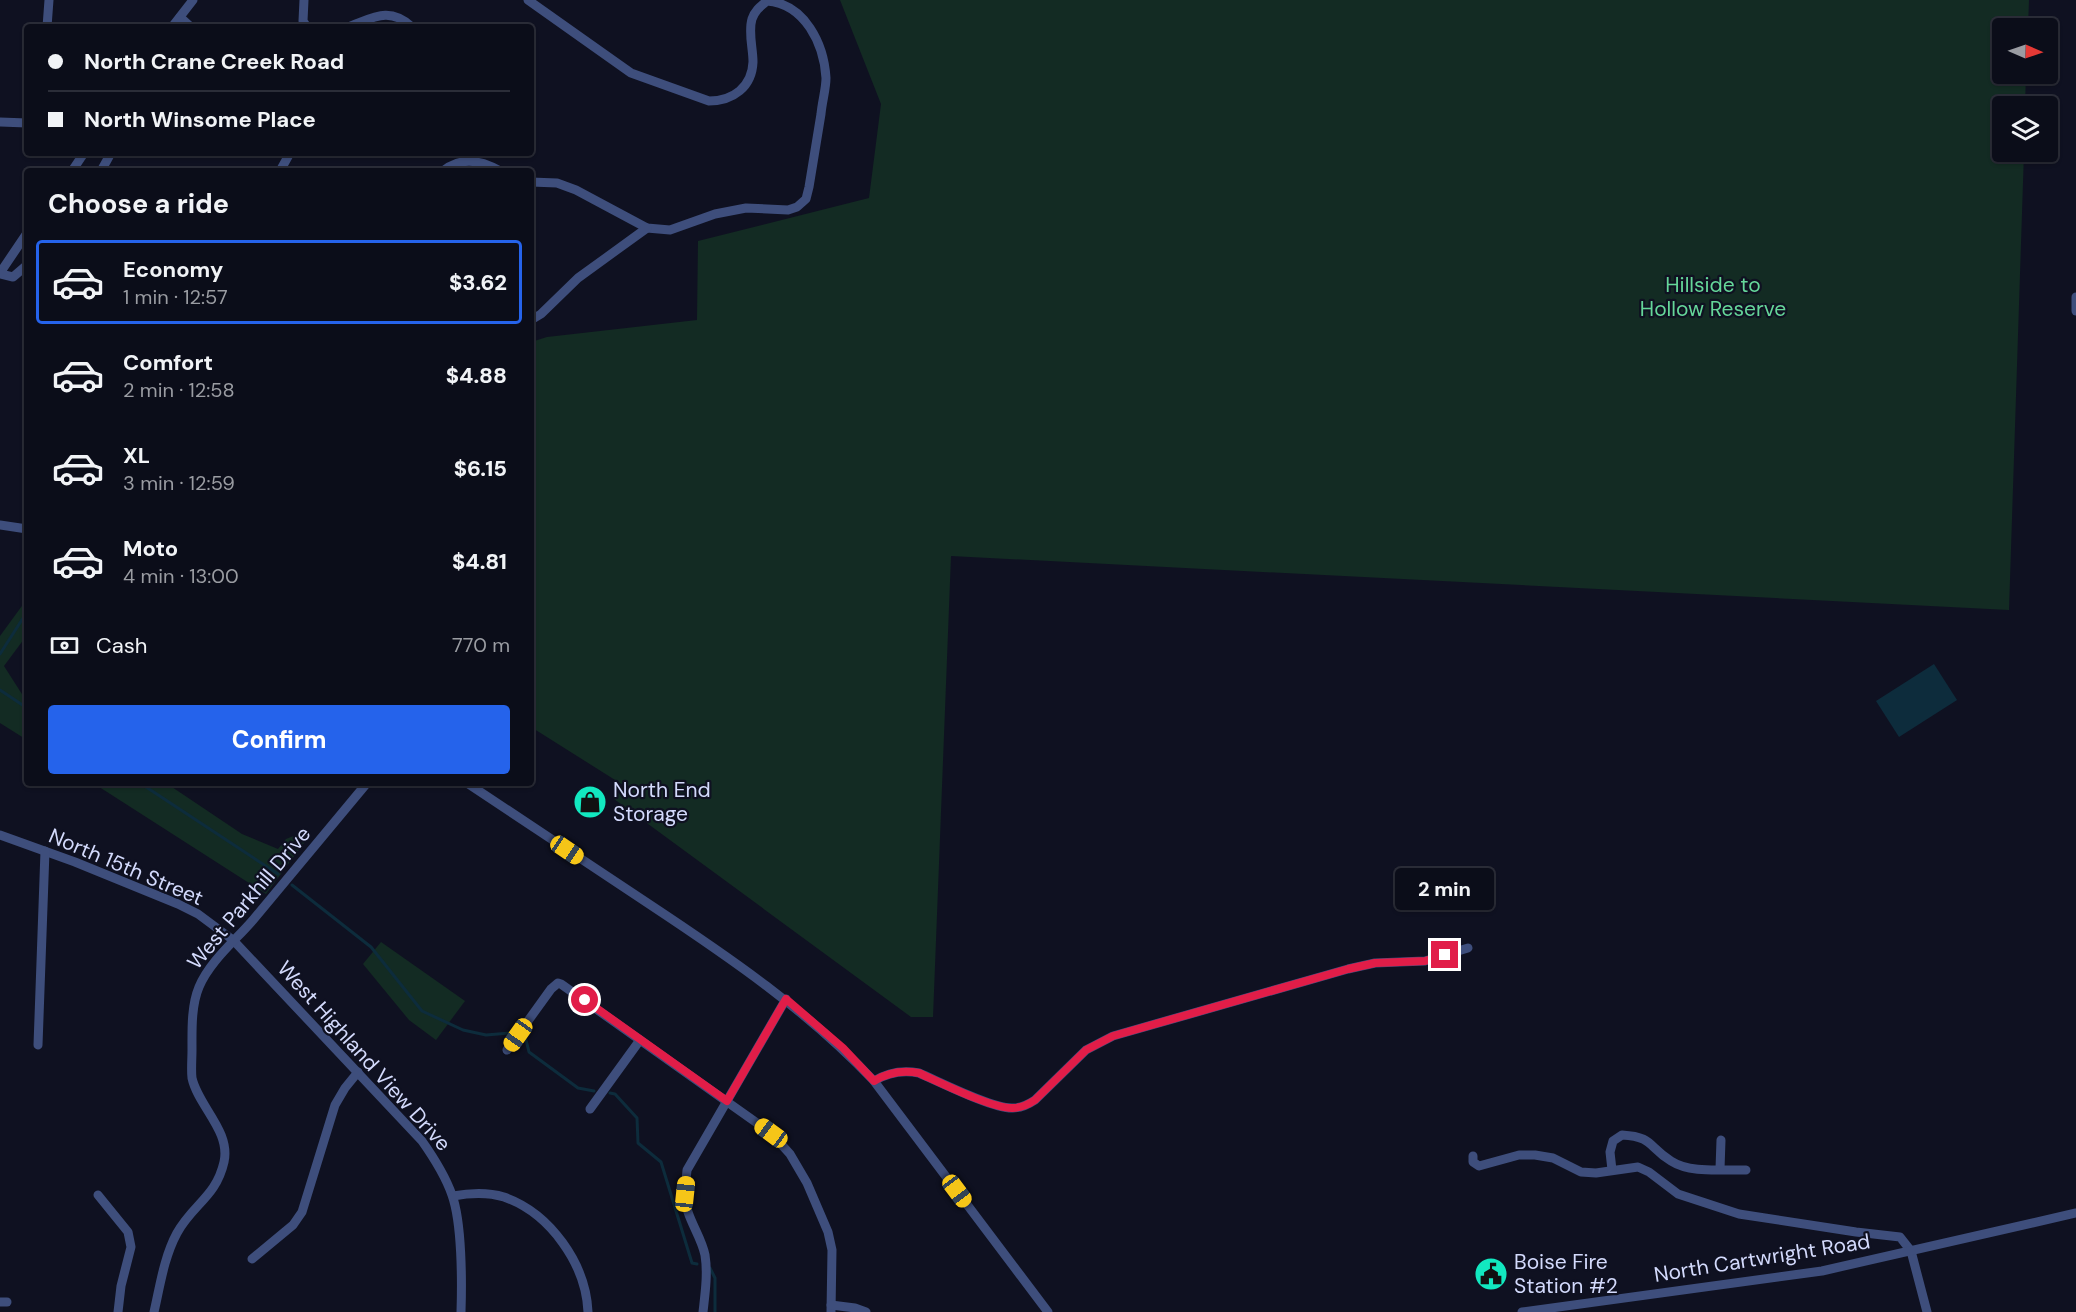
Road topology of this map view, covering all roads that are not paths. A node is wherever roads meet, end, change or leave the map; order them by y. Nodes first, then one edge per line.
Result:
1 (49, 0) edge
2 (193, 0) edge
3 (304, 0) edge
4 (528, 0) edge
5 (767, 0) edge
6 (180, 17) junction
7 (47, 24) edge
8 (174, 24) edge
9 (188, 24) edge
10 (305, 24) edge
11 (356, 24) edge
12 (409, 24) edge
13 (0, 122) edge
14 (24, 123) edge
15 (446, 168) edge
16 (493, 168) edge
17 (534, 182) edge
18 (647, 228) junction
19 (24, 237) edge
20 (0, 255) edge
21 (11, 255) junction
22 (24, 268) edge
23 (0, 273) edge
24 (534, 317) edge
25 (0, 525) edge
26 (24, 529) edge
27 (365, 786) edge
28 (471, 786) edge
29 (0, 836) edge
30 (45, 851) junction
31 (233, 940) junction
32 (1468, 948) dead end
33 (786, 999) junction
34 (640, 1040) junction
35 (38, 1045) dead end
36 (507, 1050) dead end
37 (358, 1072) junction
38 (874, 1081) junction
39 (727, 1101) junction
40 (590, 1109) dead end
41 (1721, 1140) dead end
42 (1473, 1156) dead end
43 (1720, 1169) junction
44 (1612, 1170) junction
45 (1746, 1170) dead end
46 (98, 1195) dead end
47 (453, 1196) junction
48 (2076, 1213) edge
49 (1911, 1251) junction
50 (252, 1259) dead end
51 (1608, 1300) junction
52 (831, 1309) edge
53 (118, 1312) edge
54 (154, 1312) edge
55 (461, 1312) edge
56 (588, 1312) edge
57 (703, 1312) edge
58 (866, 1312) edge
59 (1048, 1312) edge
60 (1522, 1312) edge
61 (1610, 1312) edge
62 (1927, 1312) edge

1 - 7 street
2 - 6 street
3 - 10 street
4 - 5 street
5 - 18 street
6 - 8 street
6 - 9 street
11 - 12 street
13 - 14 street
15 - 16 street
17 - 18 street
18 - 24 street
19 - 21 street
20 - 21 street
21 - 23 street
22 - 23 street
25 - 26 street
27 - 31 street, West Parkhill Drive
28 - 33 street
29 - 30 street, North 15th Street
30 - 31 street, North 15th Street
30 - 35 street
31 - 37 street, West Highland View Drive
31 - 54 street, West Parkhill Drive
32 - 38 street
33 - 38 street
33 - 39 street
34 - 36 street
34 - 39 street
34 - 40 street
37 - 47 street, West Highland View Drive
37 - 50 street
38 - 59 street
39 - 52 street
39 - 57 street
41 - 43 street
42 - 44 street
43 - 44 street
43 - 45 street
44 - 49 street
46 - 53 street
47 - 55 street, West Highland View Drive
47 - 56 street
48 - 49 street, North Cartwright Road
49 - 51 street, North Cartwright Road
49 - 62 street
51 - 60 street, North Cartwright Road
51 - 61 street
52 - 58 street

